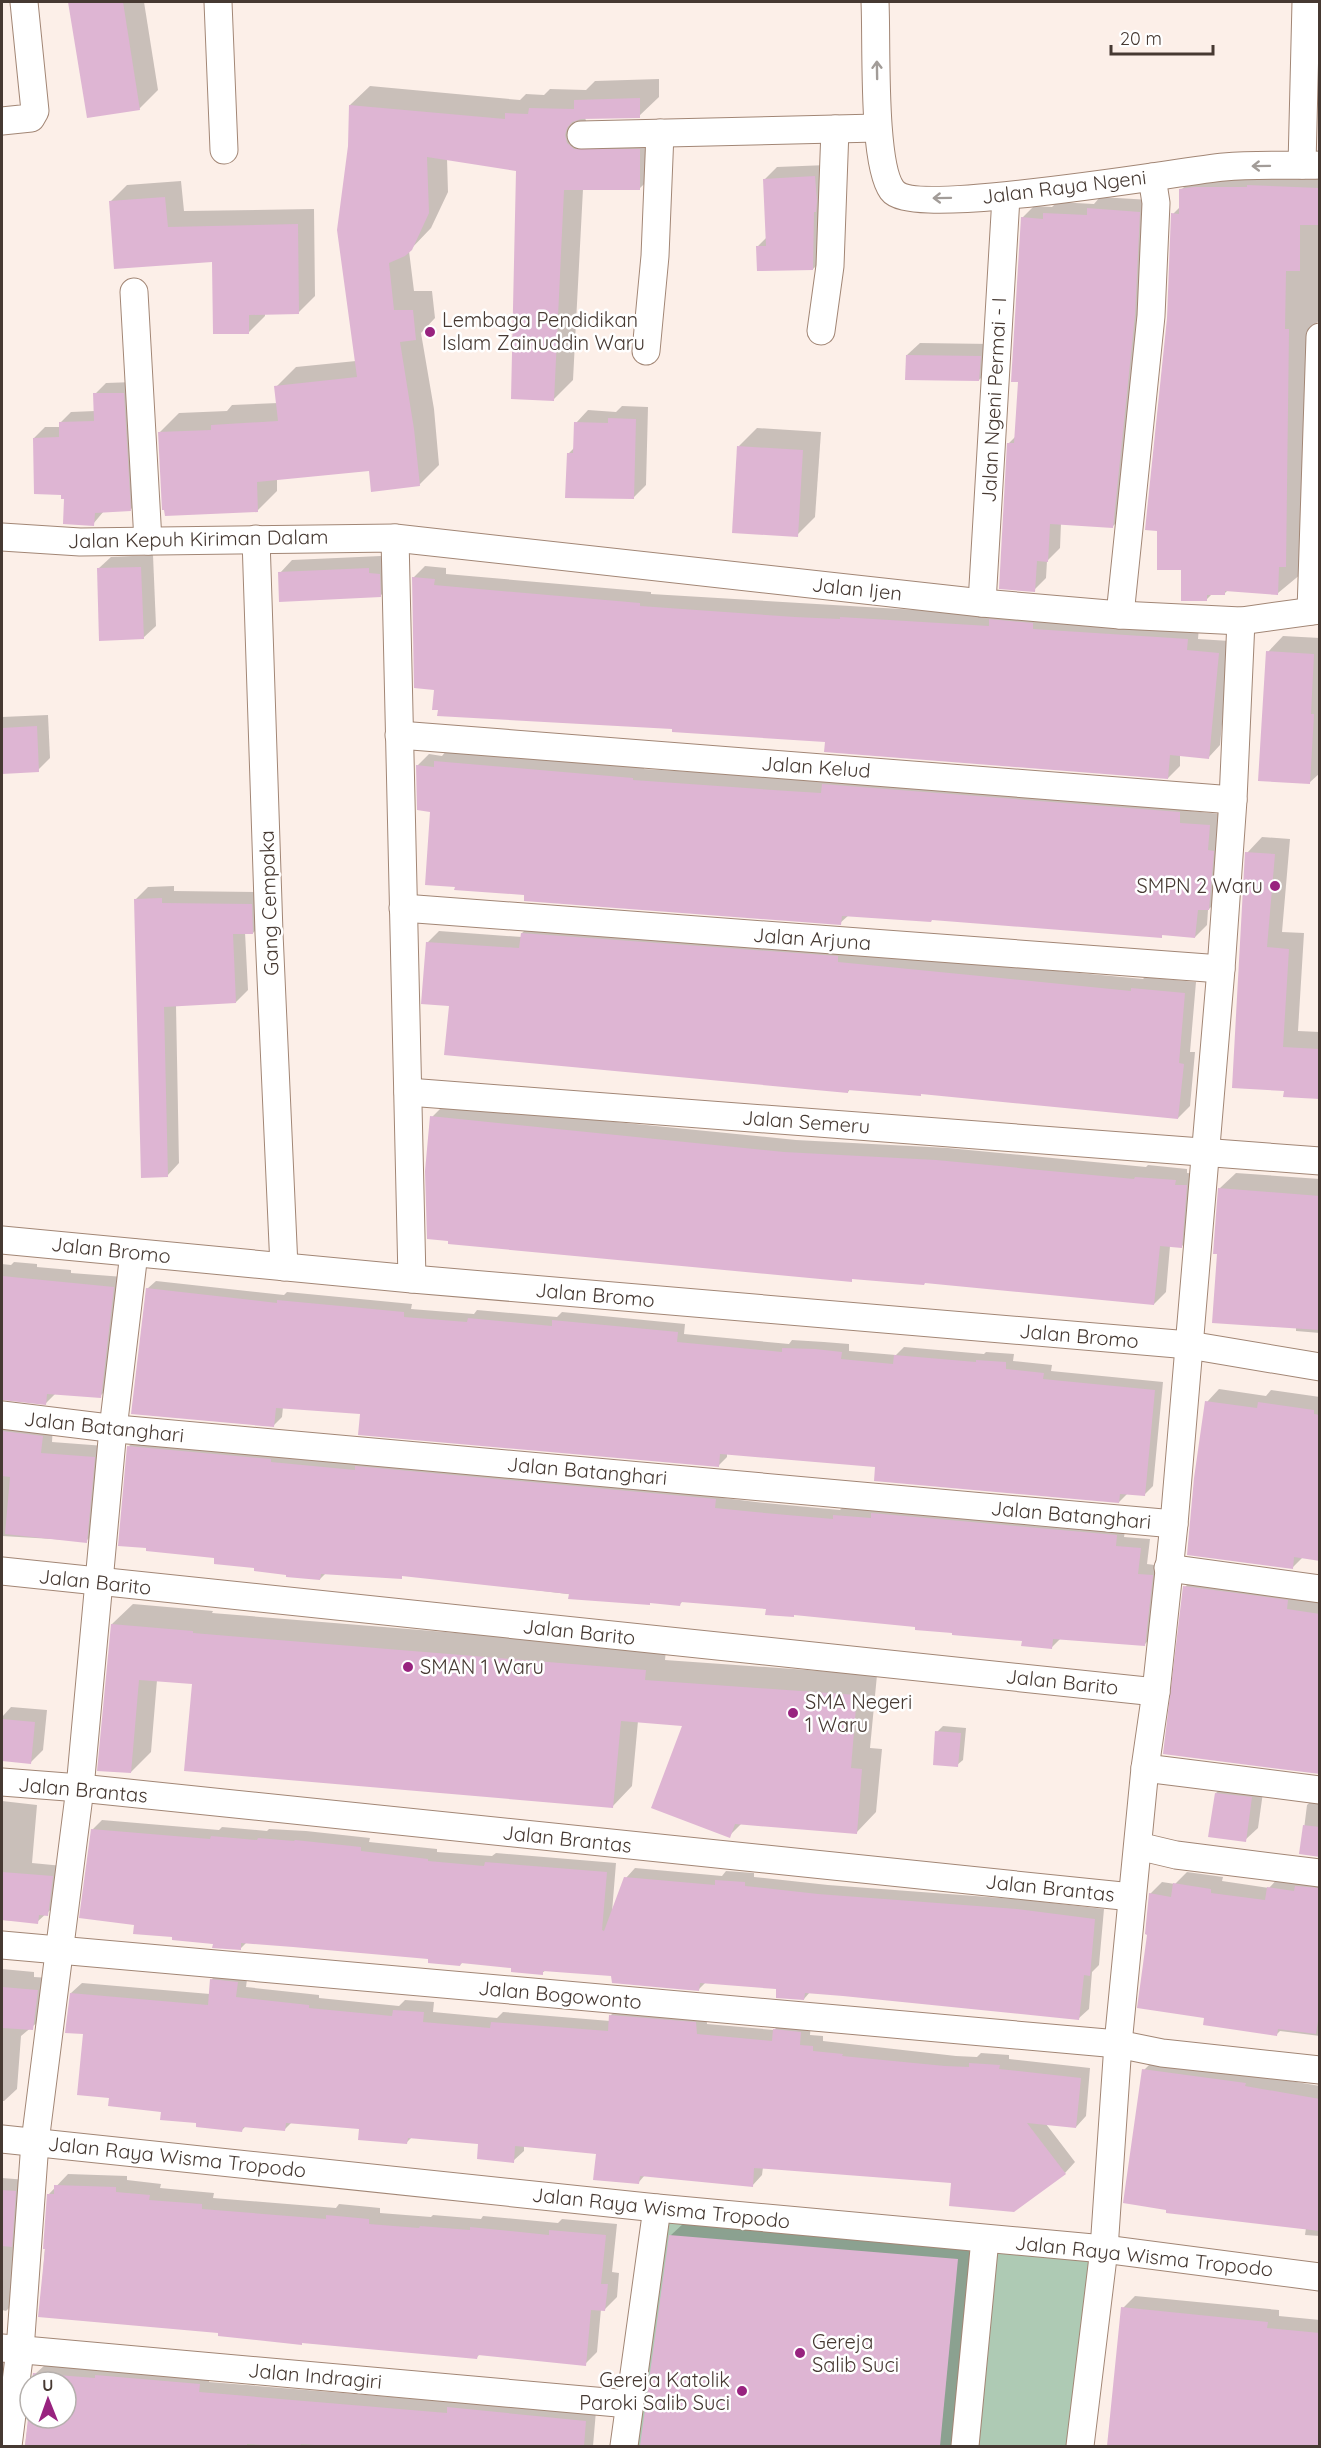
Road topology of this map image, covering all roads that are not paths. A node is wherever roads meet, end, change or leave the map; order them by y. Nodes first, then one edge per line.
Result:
1 (24, 2) edge
2 (218, 2) edge
3 (875, 2) edge
4 (1306, 2) edge
5 (2, 121) edge
6 (877, 128) junction
7 (835, 129) junction
8 (660, 133) junction
9 (581, 135) dead end
10 (224, 150) dead end
11 (1311, 165) edge
12 (1152, 177) junction
13 (1006, 197) junction
14 (134, 292) dead end
15 (821, 331) dead end
16 (1320, 337) edge
17 (646, 351) dead end
18 (2, 537) edge
19 (394, 538) junction
20 (256, 539) junction
21 (148, 541) junction
22 (982, 603) junction
23 (1315, 611) edge
24 (1120, 615) junction
25 (1241, 621) junction
26 (399, 735) junction
27 (1233, 800) junction
28 (403, 908) junction
29 (1221, 969) junction
30 (408, 1092) junction
31 (1205, 1152) junction
32 (1320, 1161) edge
33 (2, 1240) edge
34 (134, 1253) junction
35 (284, 1267) junction
36 (412, 1279) junction
37 (1189, 1345) junction
38 (1320, 1367) edge
39 (2, 1415) edge
40 (113, 1429) junction
41 (1174, 1524) junction
42 (1168, 1568) junction
43 (2, 1571) edge
44 (98, 1583) junction
45 (1320, 1589) edge
46 (1156, 1692) junction
47 (1145, 1768) junction
48 (2, 1782) edge
49 (80, 1788) junction
50 (1320, 1790) edge
51 (1138, 1846) junction
52 (1320, 1873) edge
53 (1132, 1897) junction
54 (2, 1945) edge
55 (59, 1951) junction
56 (1118, 2044) junction
57 (1320, 2070) edge
58 (2, 2139) edge
59 (34, 2142) junction
60 (657, 2208) junction
61 (985, 2239) junction
62 (1104, 2249) junction
63 (1320, 2277) edge
64 (11, 2349) edge
65 (629, 2404) junction
66 (8, 2446) edge
67 (624, 2446) edge
68 (965, 2446) edge
69 (1080, 2446) edge

1 - 5 street
2 - 10 street
6 -> 3 street, Jalan Raya Ngeni
4 - 11 street
6 - 7 street
13 -> 6 street, Jalan Raya Ngeni
7 - 8 street
7 - 15 street
8 - 9 street
8 - 17 street
11 -> 12 street, Jalan Raya Ngeni
12 - 13 street, Jalan Raya Ngeni
12 - 24 street
13 - 22 street, Jalan Ngeni Permai - I
14 - 21 street
16 - 23 street
18 - 21 street, Jalan Kepuh Kiriman Dalam
19 - 20 street, Jalan Kepuh Kiriman Dalam
19 - 22 street, Jalan Ijen
19 - 26 street
20 - 21 street, Jalan Kepuh Kiriman Dalam
20 - 35 street, Gang Cempaka
22 - 24 street, Jalan Ijen
23 - 25 street, Jalan Ijen
24 - 25 street, Jalan Ijen
25 - 27 street
26 - 27 street, Jalan Kelud
26 - 28 street
27 - 29 street
28 - 29 street, Jalan Arjuna
28 - 30 street
29 - 31 street
30 - 31 street, Jalan Semeru
30 - 36 street
31 - 32 street, Jalan Semeru
31 - 37 street
33 - 34 street, Jalan Bromo
34 - 35 street, Jalan Bromo
34 - 40 street
35 - 36 street, Jalan Bromo
36 - 37 street, Jalan Bromo
37 - 38 street, Jalan Bromo
37 - 41 street
39 - 40 street, Jalan Batanghari
40 - 41 street, Jalan Batanghari
40 - 44 street
41 - 42 street
42 - 45 street
42 - 46 street
43 - 44 street, Jalan Barito
44 - 46 street, Jalan Barito
44 - 49 street
46 - 47 street
47 - 50 street
47 - 51 street
48 - 49 street, Jalan Brantas
49 - 53 street, Jalan Brantas
49 - 55 street
51 - 52 street
51 - 53 street
53 - 56 street
54 - 55 street, Jalan Bogowonto
55 - 56 street, Jalan Bogowonto
55 - 59 street
56 - 57 street, Jalan Bogowonto
56 - 62 street
58 - 59 street, Jalan Raya Wisma Tropodo
59 - 60 street, Jalan Raya Wisma Tropodo
59 - 64 street
60 - 61 street, Jalan Raya Wisma Tropodo
60 - 65 street
61 - 62 street, Jalan Raya Wisma Tropodo
61 - 68 street
62 - 63 street, Jalan Raya Wisma Tropodo
62 - 69 street
64 - 65 street, Jalan Indragiri
64 - 66 street
65 - 67 street

